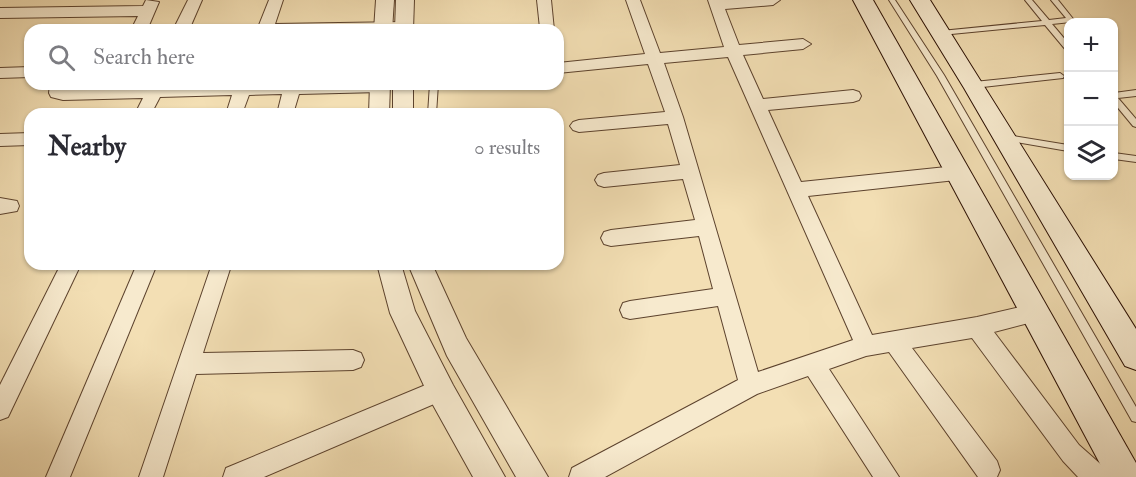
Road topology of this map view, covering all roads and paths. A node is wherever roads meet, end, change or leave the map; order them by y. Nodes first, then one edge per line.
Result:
1 (195, 0) edge
2 (276, 0) edge
3 (385, 0) edge
4 (405, 0) edge
5 (544, 0) edge
6 (633, 0) edge
7 (773, 0) edge
8 (863, 0) edge
9 (892, 0) edge
10 (920, 0) edge
11 (1028, 0) edge
12 (1054, 0) edge
13 (716, 2) edge
14 (151, 5) edge
15 (85, 6) edge
16 (0, 13) edge
17 (1048, 23) junction
18 (142, 24) edge
19 (185, 24) edge
20 (267, 24) edge
21 (383, 24) edge
22 (404, 24) edge
23 (547, 24) edge
24 (941, 33) junction
25 (1064, 42) edge
26 (803, 44) dead end
27 (733, 51) junction
28 (654, 59) junction
29 (564, 67) edge
30 (24, 72) edge
31 (0, 73) edge
32 (1060, 76) dead end
33 (974, 85) junction
34 (57, 90) edge
35 (95, 90) edge
36 (155, 90) edge
37 (242, 90) edge
38 (291, 90) edge
39 (380, 90) edge
40 (403, 90) edge
41 (434, 90) edge
42 (1136, 93) edge
43 (853, 96) dead end
44 (1118, 96) edge
45 (1118, 103) edge
46 (758, 105) junction
47 (146, 108) edge
48 (236, 108) edge
49 (287, 108) edge
50 (379, 108) edge
51 (403, 108) edge
52 (432, 108) edge
53 (675, 117) junction
54 (1136, 124) edge
55 (579, 126) dead end
56 (1005, 138) junction
57 (24, 139) edge
58 (0, 140) edge
59 (1064, 147) edge
60 (1118, 157) edge
61 (1136, 159) edge
62 (690, 171) junction
63 (956, 173) junction
64 (604, 180) dead end
65 (796, 190) junction
66 (706, 227) junction
67 (611, 238) dead end
68 (67, 270) edge
69 (144, 270) edge
70 (220, 270) edge
71 (391, 270) edge
72 (422, 270) edge
73 (726, 296) junction
74 (630, 310) dead end
75 (1036, 312) junction
76 (976, 327) junction
77 (894, 341) junction
78 (866, 346) junction
79 (1136, 356) edge
80 (353, 360) dead end
81 (189, 364) junction
82 (813, 364) junction
83 (752, 385) junction
84 (440, 390) junction
85 (0, 409) edge
86 (1136, 417) edge
87 (988, 470) dead end
88 (58, 477) edge
89 (151, 477) edge
90 (235, 477) edge
91 (490, 477) edge
92 (533, 477) edge
93 (581, 477) edge
94 (887, 477) edge
95 (1096, 477) edge
96 (1125, 477) edge

1 - 19 street
2 - 20 street
3 - 21 street
4 - 22 street
5 - 23 street
6 - 28 street
7 - 13 street
8 - 63 main road
9 - 86 lane
10 - 24 main road
11 - 17 lane
12 - 17 lane
13 - 27 street
14 - 15 street
14 - 18 street
15 - 16 street
17 - 24 lane
17 - 25 lane
24 - 33 main road
26 - 27 street
27 - 28 street
27 - 46 street
28 - 29 street
28 - 53 street
30 - 31 street
32 - 33 lane
33 - 56 main road
34 - 35 street
36 - 47 street
37 - 48 street
38 - 49 street
39 - 50 street
40 - 51 street
41 - 52 lane
42 - 44 lane
43 - 46 street
45 - 54 lane
46 - 65 street
53 - 55 street
53 - 62 street
56 - 59 lane
56 - 79 main road
57 - 58 street
60 - 61 lane
62 - 64 street
62 - 66 street
63 - 65 street
63 - 75 main road
65 - 78 street
66 - 67 street
66 - 73 street
68 - 85 street
69 - 88 street
70 - 81 street
71 - 84 street
72 - 92 street
73 - 74 street
73 - 83 street
75 - 76 street
75 - 96 main road
76 - 77 street
76 - 95 street
77 - 78 street
77 - 87 street
78 - 82 street
80 - 81 street
81 - 89 street
82 - 83 street
82 - 94 street
83 - 93 street
84 - 90 street
84 - 91 street

